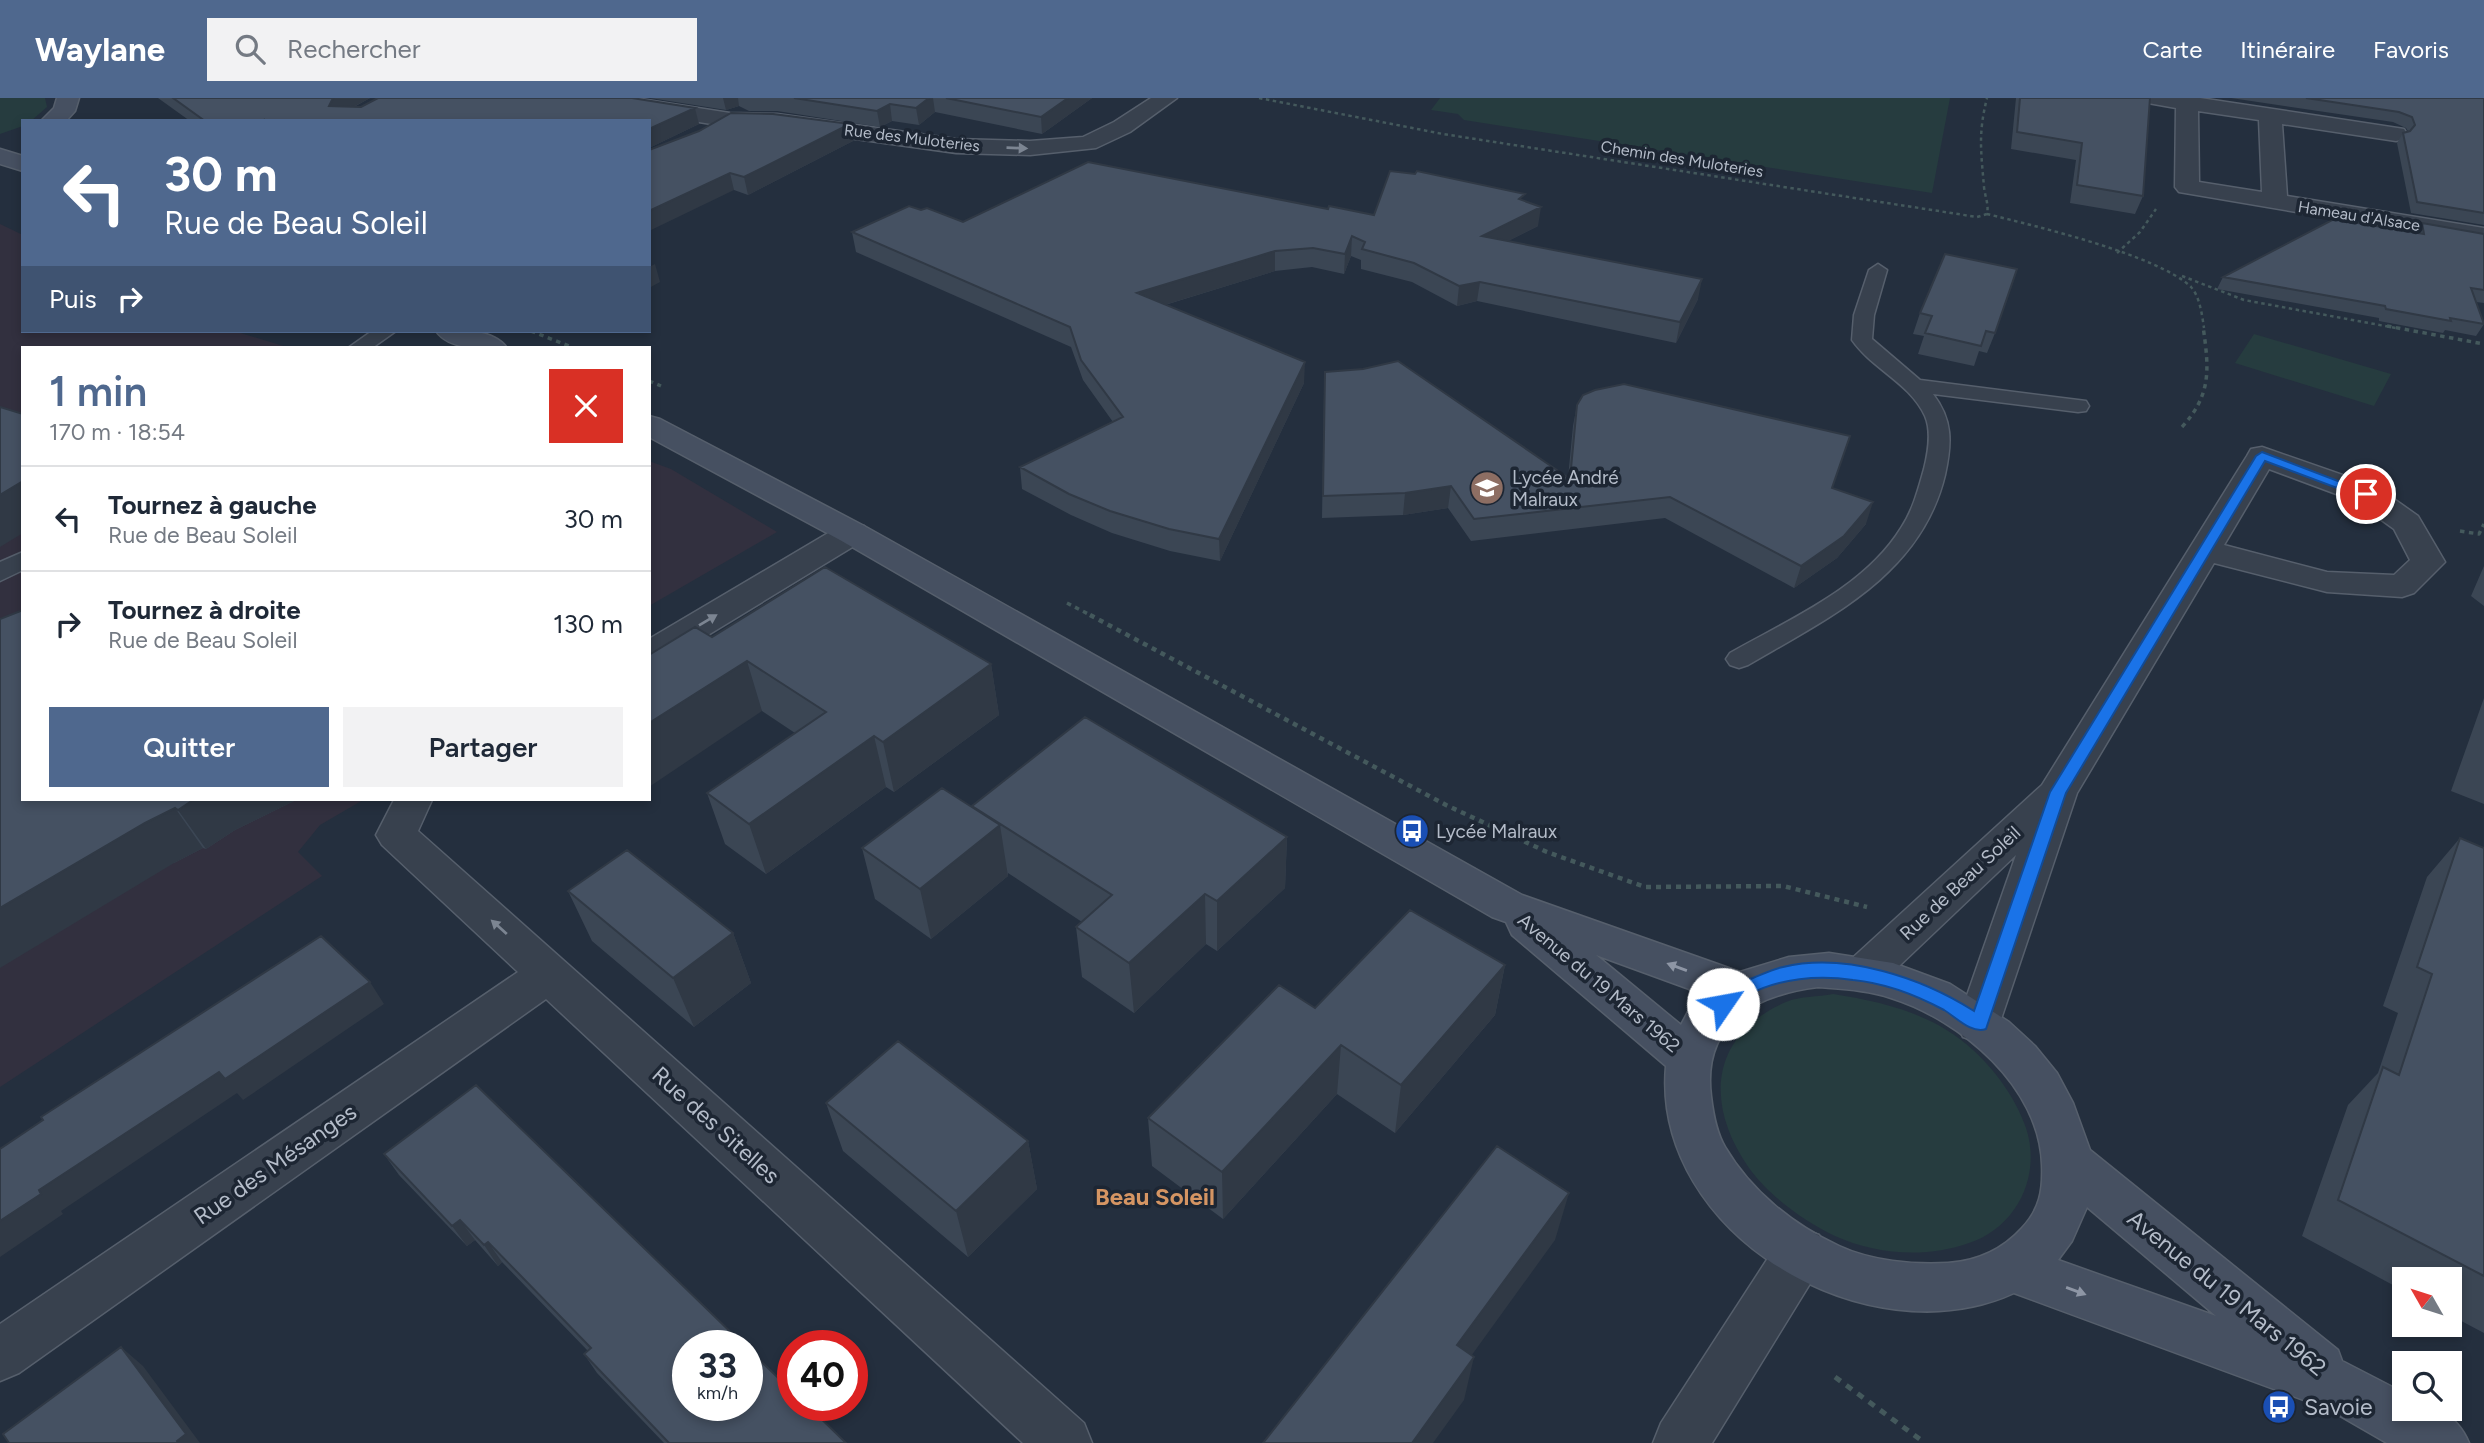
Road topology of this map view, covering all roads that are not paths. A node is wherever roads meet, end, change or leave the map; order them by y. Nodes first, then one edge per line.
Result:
1 (68, 98) edge
2 (593, 98) edge
3 (766, 98) edge
4 (1166, 98) edge
5 (2156, 98) edge
6 (2187, 103) junction
7 (2270, 115) junction
8 (56, 119) edge
9 (730, 120) junction
10 (2396, 134) dead end
11 (694, 140) edge
12 (4, 146) edge
13 (21, 162) edge
14 (2275, 202) junction
15 (2484, 236) edge
16 (1878, 270) dead end
17 (383, 333) edge
18 (455, 333) edge
19 (361, 346) edge
20 (488, 346) edge
21 (1916, 386) junction
22 (2078, 406) dead end
23 (651, 426) edge
24 (852, 533) junction
25 (2204, 550) junction
26 (21, 560) edge
27 (0, 573) edge
28 (651, 654) edge
29 (1739, 659) dead end
30 (2058, 792) junction
31 (412, 801) edge
32 (1507, 906) junction
33 (550, 973) junction
34 (1863, 974) junction
35 (1741, 990) junction
36 (1979, 1024) junction
37 (1689, 1058) junction
38 (2067, 1161) junction
39 (1801, 1252) junction
40 (2012, 1268) junction
41 (0, 1355) edge
42 (2343, 1388) junction
43 (1064, 1443) edge
44 (1681, 1443) edge
45 (2441, 1443) edge

1 - 8 street
2 - 9 street, Rue des Muloteries
3 - 9 street
9 -> 4 street, Rue des Muloteries
5 - 6 street
6 - 7 street
6 - 14 street, Hameau d'Alsace
7 - 10 street
7 - 14 street, Hameau d'Alsace
9 - 11 street
12 - 13 street
14 - 15 street, Hameau d'Alsace
16 - 21 lane
17 - 19 lane
18 - 20 street
21 - 22 lane
21 - 29 lane
23 - 24 street
28 -> 24 street
24 - 32 street
25 - 25 street, Rue de Beau Soleil
25 - 30 street, Rue de Beau Soleil
26 - 27 lane
30 - 34 street, Rue de Beau Soleil
30 - 36 street, Rue de Beau Soleil
33 -> 31 street, Rue des Sitelles
35 -> 32 street, Avenue du 19 Mars 1962
32 - 37 street, Avenue du 19 Mars 1962
33 - 41 street, Rue des Mésanges
33 - 43 street, Rue des Sitelles
34 - 35 street
34 - 36 street
35 - 37 street
36 - 38 street
37 - 39 street
38 - 40 street
38 - 42 street, Avenue du 19 Mars 1962
39 - 40 street
39 - 44 street
40 -> 42 street, Avenue du 19 Mars 1962
42 - 45 street

